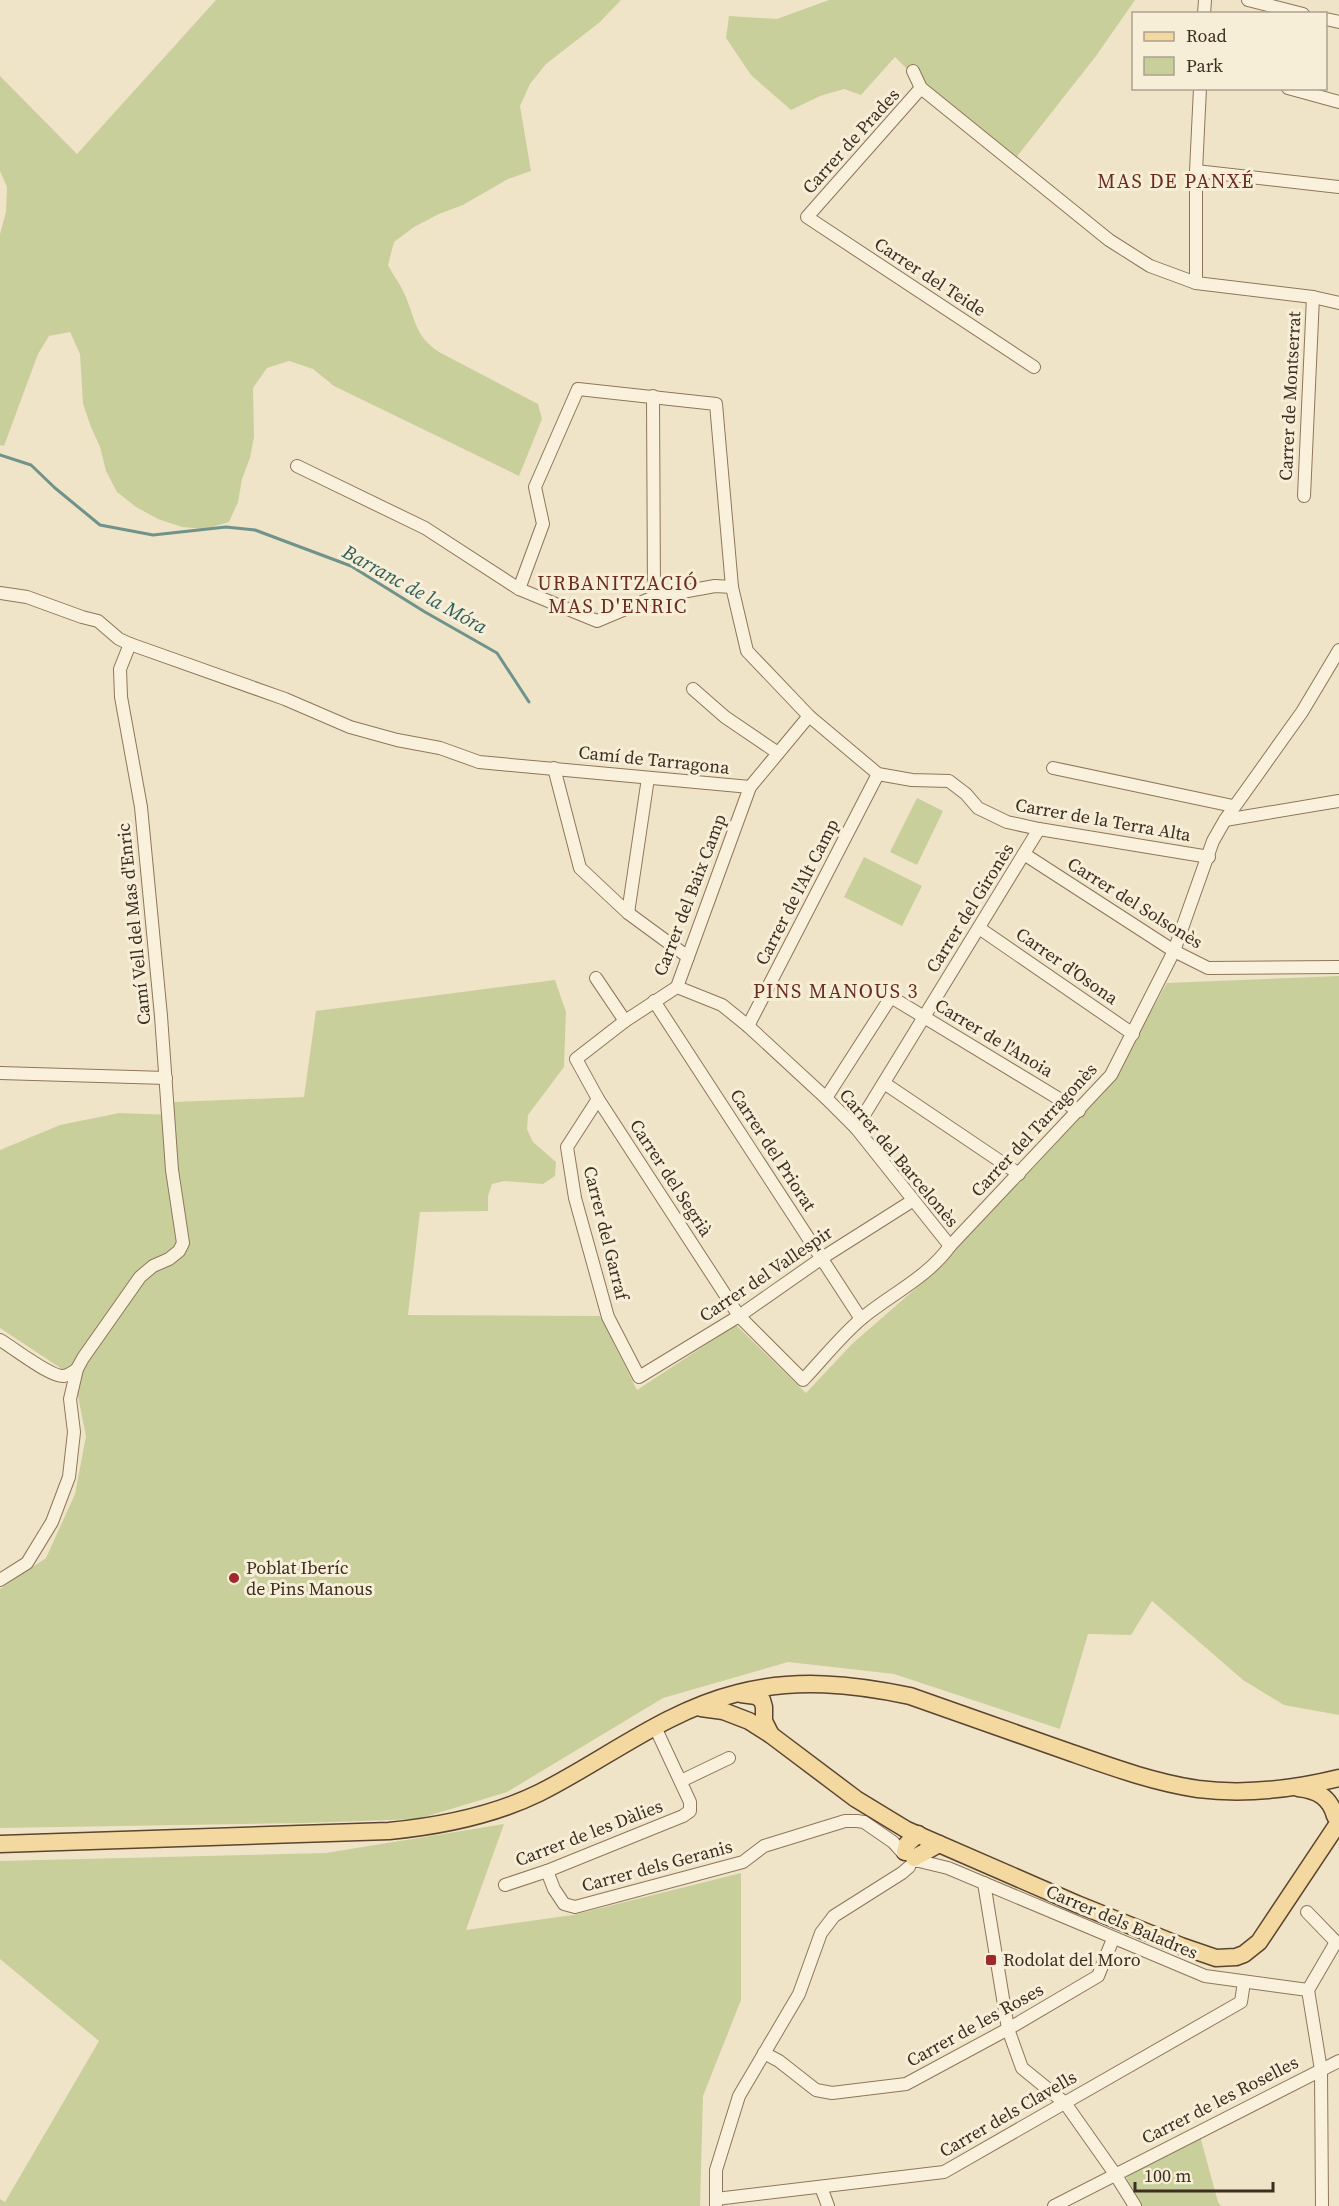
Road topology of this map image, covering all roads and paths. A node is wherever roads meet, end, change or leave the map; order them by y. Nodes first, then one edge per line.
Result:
1 (1248, 0) edge
2 (1295, 12) edge
3 (913, 71) dead end
4 (921, 88) junction
5 (1200, 90) edge
6 (1295, 90) edge
7 (1339, 102) edge
8 (1196, 171) junction
9 (1339, 187) edge
10 (807, 217) joint
11 (1196, 282) junction
12 (1313, 297) junction
13 (1339, 303) edge
14 (1034, 368) dead end
15 (653, 396) junction
16 (297, 466) dead end
17 (1304, 496) dead end
18 (732, 586) junction
19 (519, 588) junction
20 (0, 592) edge
21 (654, 597) junction
22 (130, 644) junction
23 (1339, 650) edge
24 (693, 689) dead end
25 (809, 717) junction
26 (778, 753) junction
27 (554, 768) junction
28 (1053, 768) dead end
29 (878, 774) junction
30 (648, 778) junction
31 (750, 787) junction
32 (1339, 801) edge
33 (1233, 806) junction
34 (1225, 820) junction
35 (1039, 829) junction
36 (1024, 854) junction
37 (1209, 857) junction
38 (628, 913) junction
39 (980, 928) junction
40 (1174, 951) junction
41 (688, 957) junction
42 (1339, 967) edge
43 (596, 978) dead end
44 (677, 987) junction
45 (654, 1001) junction
46 (924, 1017) junction
47 (625, 1021) junction
48 (748, 1026) junction
49 (1133, 1034) junction
50 (576, 1059) joint
51 (0, 1073) edge
52 (166, 1078) junction
53 (884, 1083) junction
54 (826, 1098) junction
55 (598, 1099) junction
56 (1079, 1110) junction
57 (856, 1128) junction
58 (1019, 1174) junction
59 (912, 1201) junction
60 (950, 1246) junction
61 (822, 1258) junction
62 (739, 1316) junction
63 (861, 1319) junction
64 (0, 1340) edge
65 (77, 1369) junction
66 (639, 1377) joint
67 (0, 1580) edge
68 (752, 1705) junction
69 (697, 1707) junction
70 (655, 1727) junction
71 (729, 1758) dead end
72 (1339, 1778) edge
73 (681, 1781) junction
74 (1291, 1787) junction
75 (1338, 1814) edge
76 (0, 1844) edge
77 (912, 1854) junction
78 (547, 1871) junction
79 (984, 1883) junction
80 (505, 1885) dead end
81 (1306, 1912) dead end
82 (1113, 1939) junction
83 (1337, 1941) edge
84 (1244, 1982) junction
85 (1308, 1990) junction
86 (1008, 2029) junction
87 (764, 2053) junction
88 (1339, 2061) edge
89 (1321, 2070) junction
90 (1065, 2103) junction
91 (1115, 2174) junction
92 (822, 2187) junction
93 (716, 2203) edge
94 (828, 2206) edge
95 (1054, 2206) edge
96 (1135, 2206) edge
97 (1322, 2206) edge

1 - 2 street
3 - 4 street
4 - 10 street, Carrer de Prades
4 - 11 street
5 - 8 street
6 - 7 street
8 - 9 street
8 - 11 street
10 - 14 street, Carrer del Teide
11 - 12 street
12 - 13 street
12 - 17 street, Carrer de Montserrat
15 - 18 street, Carrer de la Terra Alta
15 - 19 street
15 - 21 street
16 - 19 street
18 - 21 street
18 - 25 street, Carrer de la Terra Alta
19 - 21 street
20 - 22 street
22 - 27 street
22 - 52 street, Camí Vell del Mas d'Enric
23 - 33 street, Carrer del Tarragonès
24 - 26 street
25 - 26 street, Carrer del Baix Camp
25 - 29 street, Carrer de la Terra Alta
26 - 31 street, Carrer del Baix Camp
27 - 30 street, Camí de Tarragona
27 - 38 street
28 - 33 street
29 - 35 street, Carrer de la Terra Alta
29 - 48 street, Carrer de l'Alt Camp
30 - 31 street, Camí de Tarragona
30 - 38 street
31 - 41 street, Carrer del Baix Camp
32 - 34 street
33 - 34 street, Carrer del Tarragonès
34 - 37 street, Carrer del Tarragonès
35 - 36 street, Carrer del Gironès
35 - 37 street, Carrer de la Terra Alta
36 - 39 street, Carrer del Gironès
36 - 40 street, Carrer del Solsonès
37 - 40 street, Carrer del Tarragonès
38 - 41 street
39 - 46 street, Carrer del Gironès
39 - 49 street, Carrer d'Osona
40 - 42 street, Carrer del Solsonès
40 - 49 street, Carrer del Tarragonès
41 - 44 street, Carrer del Baix Camp
43 - 47 street
44 - 45 street, Carrer del Baix Camp
44 - 48 street, Carrer del Barcelonès
45 - 47 street, Carrer del Baix Camp
45 - 61 street, Carrer del Priorat
46 - 53 street, Carrer del Gironès
46 - 54 street, Carrer de l'Anoia
46 - 56 street, Carrer de l'Anoia
47 - 50 street, Carrer del Baix Camp
48 - 54 street, Carrer del Barcelonès
49 - 56 street, Carrer del Tarragonès
50 - 55 street, Carrer del Segrià
51 - 52 street
52 - 65 street, Camí Vell del Mas d'Enric
53 - 57 street, Carrer del Gironès
53 - 58 street
54 - 57 street, Carrer del Barcelonès
55 - 62 street, Carrer del Segrià
55 - 66 street, Carrer del Garraf
56 - 58 street, Carrer del Tarragonès
57 - 59 street, Carrer del Barcelonès
58 - 60 street, Carrer del Tarragonès
59 - 60 street, Carrer del Barcelonès
59 - 61 street, Carrer del Vallespir
60 - 63 street, Carrer del Tarragonès
61 - 62 street, Carrer del Vallespir
61 - 63 street, Carrer del Priorat
62 - 63 street, Carrer del Tarragonès
62 - 66 street, Carrer del Vallespir
64 - 65 street
65 - 67 street, Camí Vell del Mas d'Enric
68 - 69 main road
68 - 69 main road
68 - 74 main road
68 - 77 main road
69 - 70 main road
70 - 73 street, Carrer de les Dàlies
70 - 76 main road
71 - 73 street, Carrer de les Dàlies
72 - 74 main road
73 - 78 street, Carrer de les Dàlies
74 - 75 main road
75 - 77 main road
77 - 78 street, Carrer dels Geranis
77 - 79 street, Carrer dels Baladres
77 - 87 street
78 - 80 street, Carrer de les Dàlies
79 - 82 street, Carrer dels Baladres
79 - 86 street
81 - 83 street
82 - 84 street, Carrer dels Baladres
82 - 86 street, Carrer de les Roses
83 - 85 street
84 - 85 street, Carrer dels Baladres
84 - 90 street, Carrer dels Clavells
85 - 89 street
86 - 87 street, Carrer de les Roses
86 - 90 street
87 - 93 street
88 - 89 street, Carrer de les Roselles
89 - 91 street, Carrer de les Roselles
89 - 97 street
90 - 91 street
90 - 92 street, Carrer dels Clavells
91 - 95 street, Carrer de les Roselles
91 - 96 street
92 - 93 street, Carrer dels Clavells
92 - 94 street

